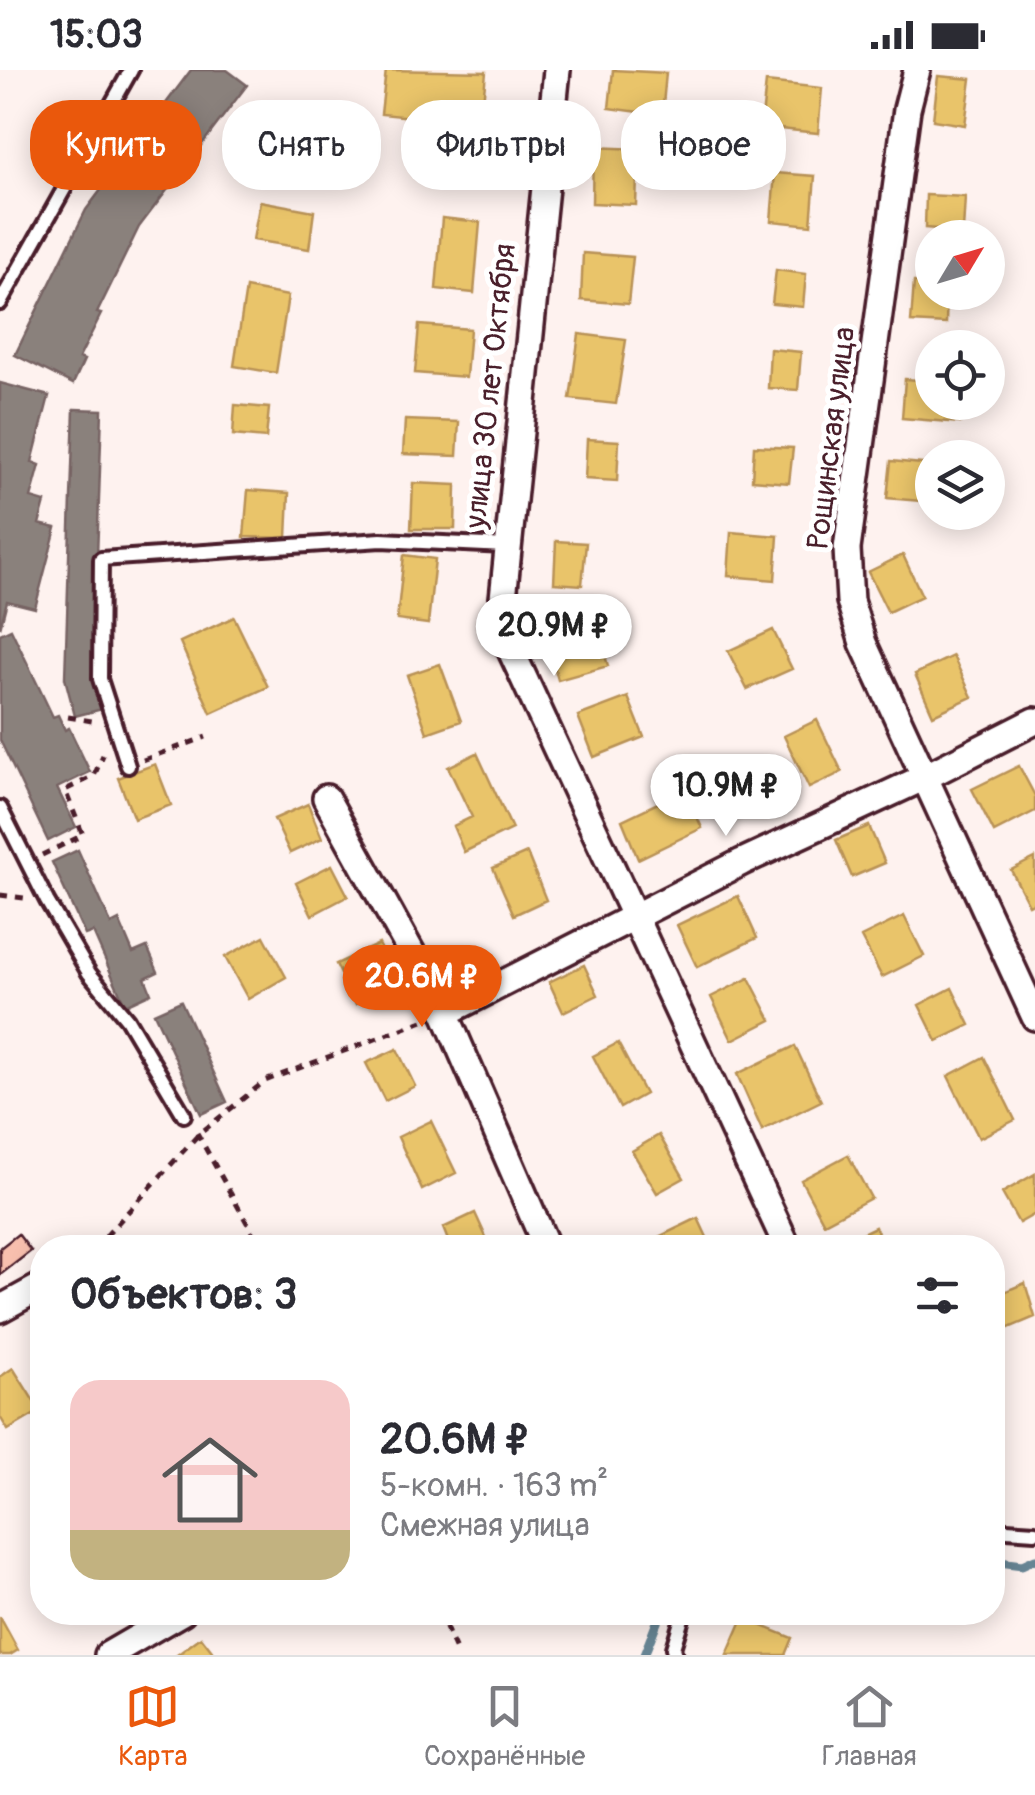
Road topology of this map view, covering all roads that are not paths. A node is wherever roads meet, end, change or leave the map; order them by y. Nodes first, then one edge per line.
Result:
1 (131, 70) edge
2 (556, 70) edge
3 (917, 70) edge
4 (0, 302) edge
5 (506, 546) junction
6 (1035, 722) edge
7 (128, 766) road end
8 (923, 778) junction
9 (326, 798) dead end
10 (0, 808) edge
11 (635, 915) junction
12 (445, 1013) junction
13 (1035, 1017) edge
14 (184, 1115) road end
15 (542, 1235) edge
16 (782, 1235) edge
17 (30, 1293) edge
18 (0, 1309) edge
19 (1005, 1530) edge
20 (1035, 1532) edge
21 (160, 1625) edge
22 (680, 1625) edge
23 (108, 1655) edge
24 (675, 1655) edge

1 - 4 lane
2 - 5 street, улица 30 лет Октября
3 - 8 street, Рощинская улица
5 - 7 lane
5 - 11 street, улица 30 лет Октября
6 - 8 street
8 - 11 street
8 - 13 street, Рощинская улица
9 - 12 street
10 - 14 lane
11 - 12 street
11 - 16 street, улица 30 лет Октября
12 - 15 street
17 - 18 street
19 - 20 lane
21 - 23 street
22 - 24 lane

